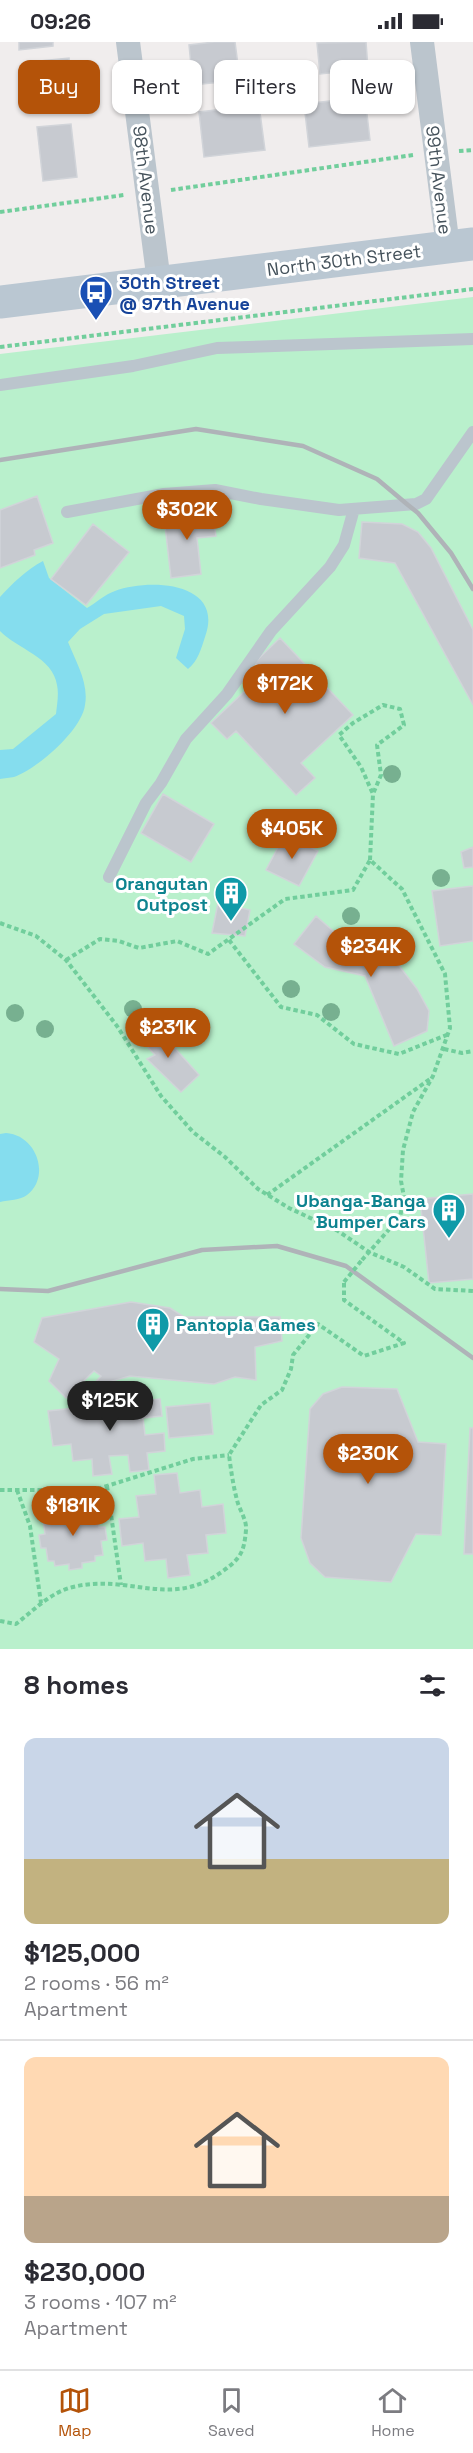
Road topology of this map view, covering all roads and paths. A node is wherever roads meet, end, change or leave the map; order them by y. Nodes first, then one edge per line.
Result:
1 (128, 42) edge
2 (422, 42) edge
3 (435, 152) junction
4 (147, 192) junction
5 (0, 212) edge
6 (460, 245) edge
7 (159, 282) junction
8 (473, 289) edge
9 (0, 302) edge
10 (473, 339) edge
11 (0, 347) edge
12 (0, 385) edge
13 (473, 432) edge
14 (354, 509) junction
15 (67, 512) dead end
16 (373, 794) junction
17 (370, 860) junction
18 (109, 877) dead end
19 (0, 922) edge
20 (229, 940) junction
21 (66, 960) junction
22 (449, 1034) junction
23 (444, 1048) junction
24 (473, 1051) edge
25 (433, 1076) junction
26 (267, 1195) junction
27 (369, 1252) junction
28 (473, 1291) edge
29 (229, 1455) junction
30 (107, 1486) junction
31 (0, 1490) edge
32 (17, 1491) junction
33 (121, 1585) junction
34 (41, 1604) junction
35 (0, 1621) edge

1 - 4 street, 98th Avenue
2 - 3 street, 99th Avenue
3 - 4 path
3 - 6 street, 99th Avenue
4 - 5 path
4 - 7 street, 98th Avenue
6 - 7 main road, North 30th Street
7 - 9 main road, North 30th Street
8 - 11 path
10 - 12 lane
13 - 14 lane
14 - 15 lane
14 - 18 lane
16 - 16 path
16 - 17 path
17 - 20 path
17 - 22 path
19 - 21 path
20 - 21 path
20 - 22 path
21 - 26 path
22 - 23 path
23 - 24 path
23 - 25 path
25 - 26 path
25 - 27 path
26 - 27 path
27 - 28 path
27 - 29 path, bridge
29 - 30 path
29 - 33 path
30 - 32 path
30 - 33 path
31 - 32 path
32 - 34 path
33 - 34 path
34 - 35 path

